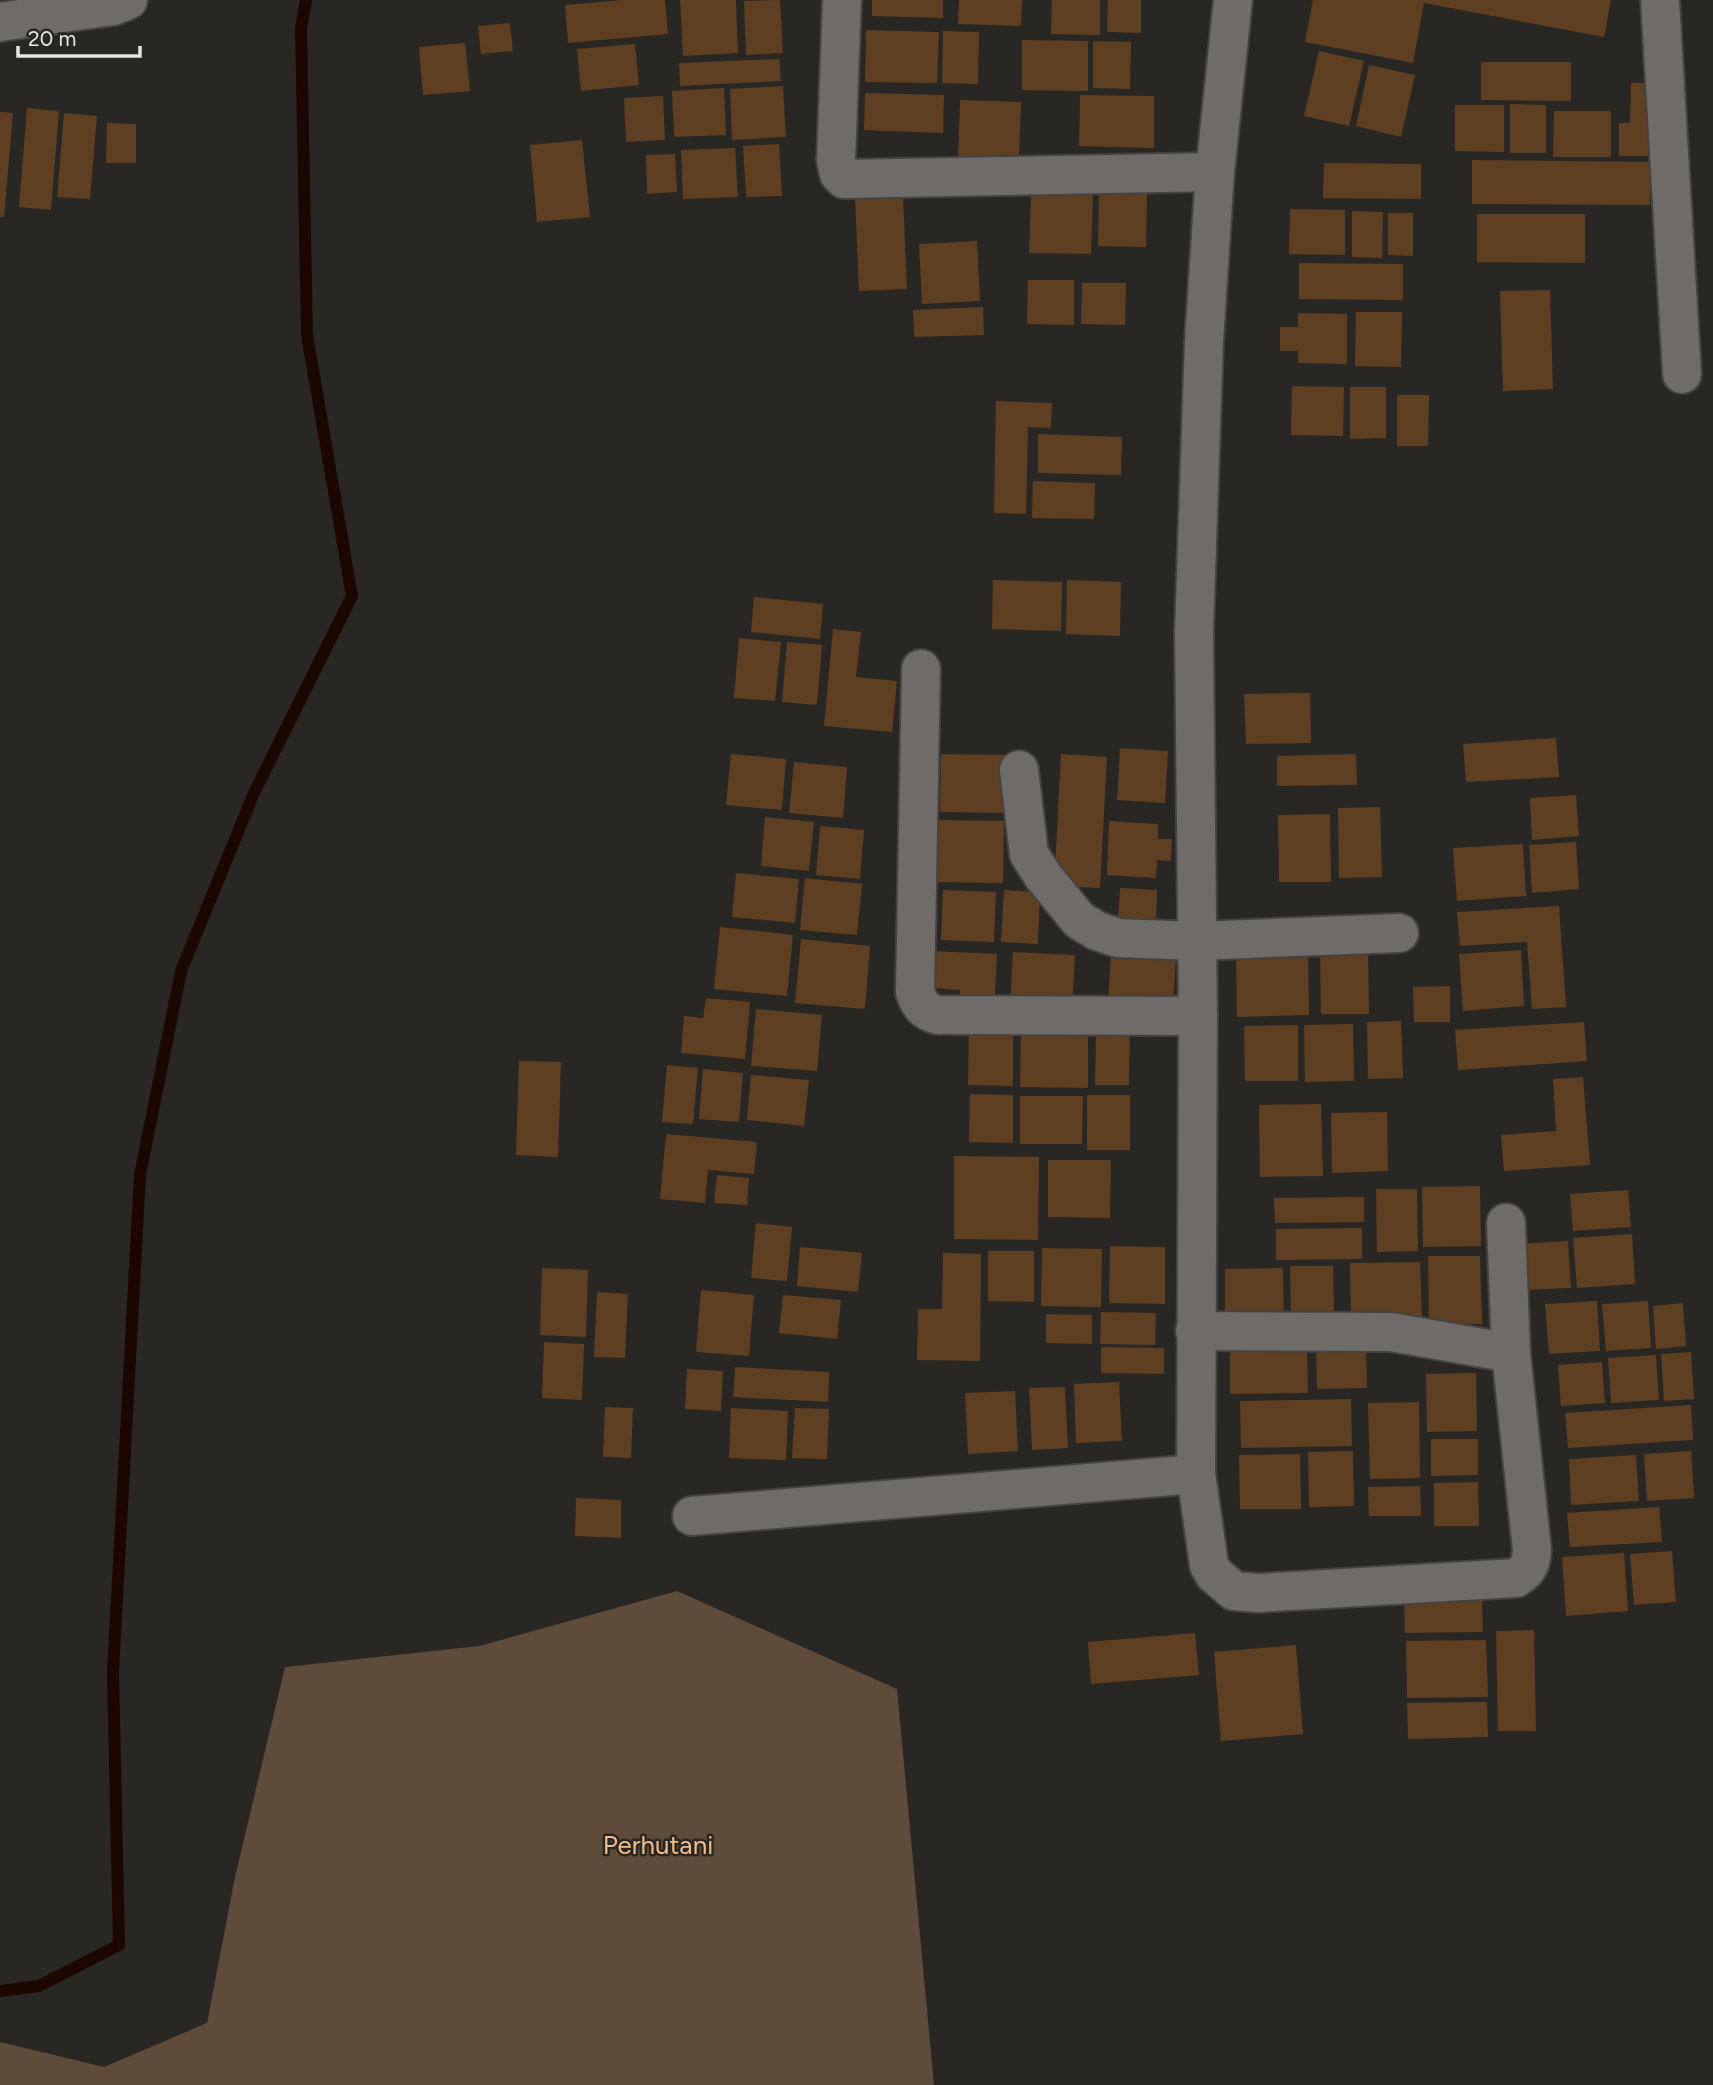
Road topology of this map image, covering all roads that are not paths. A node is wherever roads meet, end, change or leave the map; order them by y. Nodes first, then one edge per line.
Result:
1 (128, 0) edge
2 (842, 0) edge
3 (1233, 0) edge
4 (1660, 0) edge
5 (0, 22) edge
6 (1215, 172) junction
7 (1682, 374) dead end
8 (921, 669) dead end
9 (1019, 770) dead end
10 (1399, 933) dead end
11 (1197, 941) junction
12 (1198, 1016) junction
13 (1506, 1223) dead end
14 (1195, 1331) junction
15 (1511, 1353) junction
16 (1196, 1474) junction
17 (692, 1516) dead end

1 - 5 street
2 - 6 street
3 - 6 street
4 - 7 street
6 - 11 street
8 - 12 street
9 - 11 street
10 - 11 street
11 - 12 street
12 - 14 street
13 - 15 street
14 - 15 street
14 - 16 street
15 - 16 street
16 - 17 street

